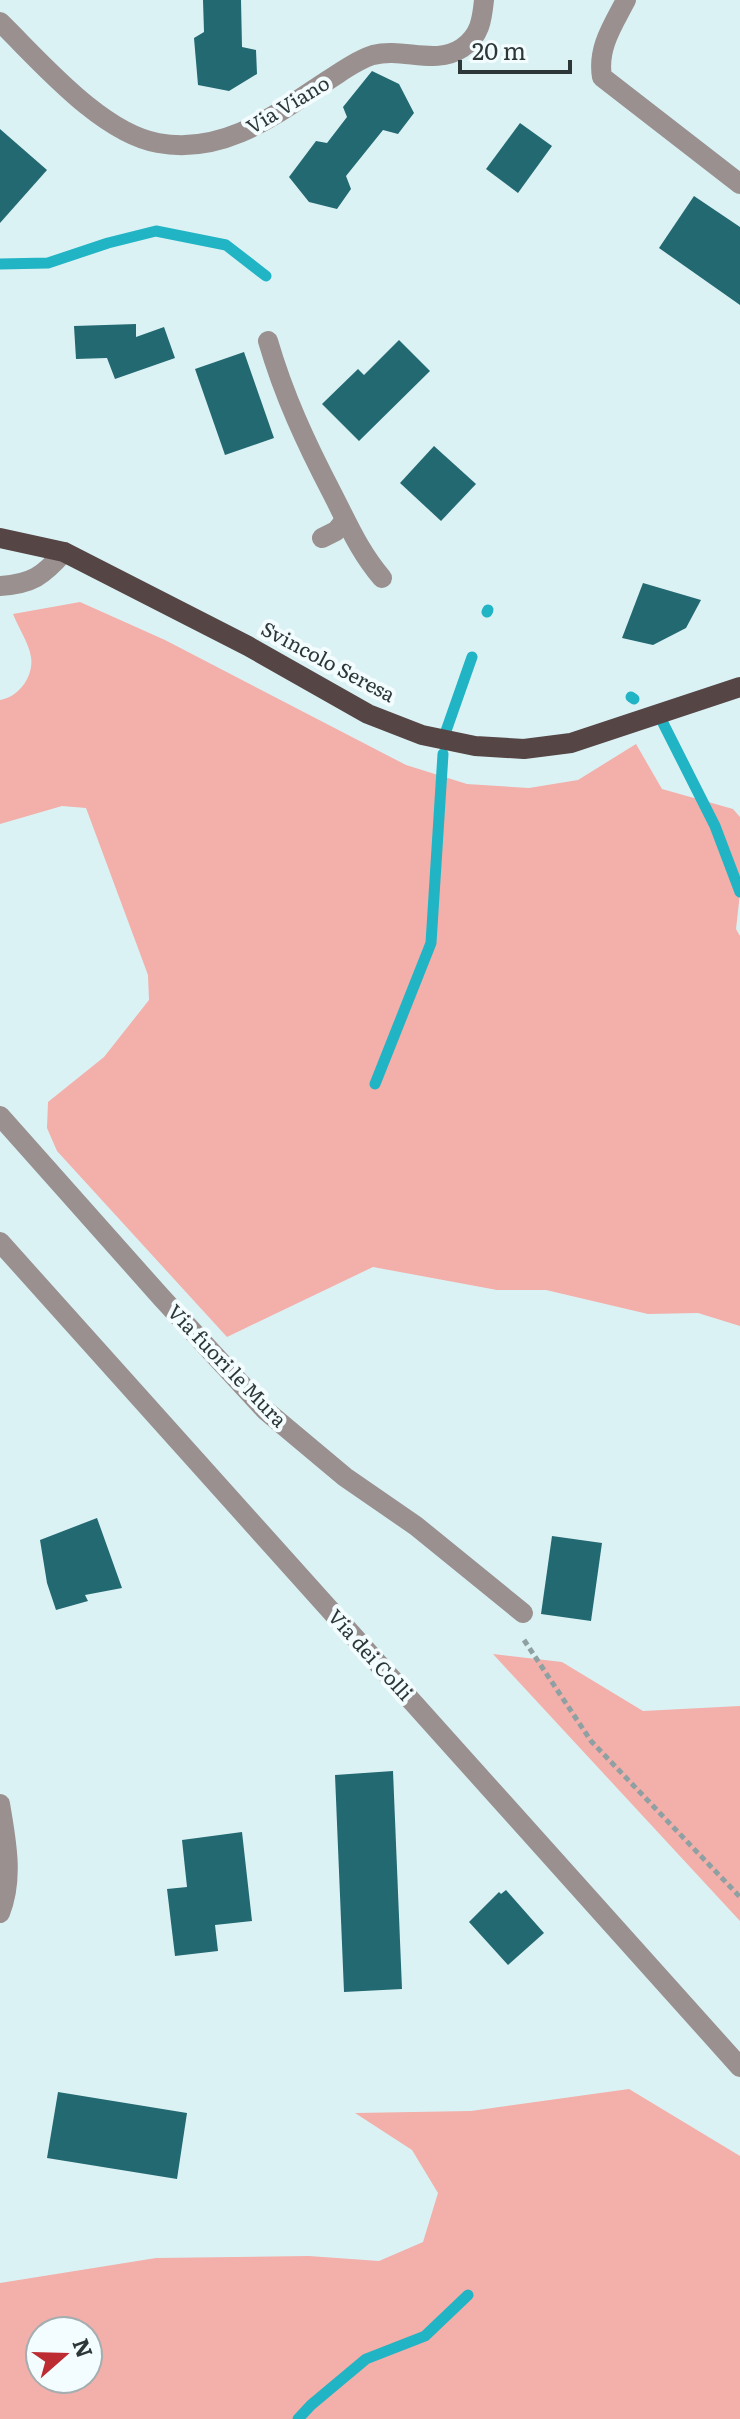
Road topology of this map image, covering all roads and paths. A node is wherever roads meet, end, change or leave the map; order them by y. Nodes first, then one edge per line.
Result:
1 (484, 0) edge
2 (626, 0) edge
3 (0, 22) edge
4 (740, 184) edge
5 (268, 341) dead end
6 (345, 520) junction
7 (0, 538) edge
8 (322, 538) dead end
9 (64, 552) junction
10 (382, 578) dead end
11 (0, 586) edge
12 (740, 687) edge
13 (0, 1116) edge
14 (0, 1242) edge
15 (523, 1613) dead end
16 (521, 1636) dead end
17 (0, 1804) edge
18 (740, 1897) edge
19 (0, 1913) edge
20 (740, 2067) edge

1 - 3 street, Via Viano
2 - 4 street
5 - 6 street
6 - 8 street
6 - 10 street
7 - 9 main road, Svincolo Seresa
9 - 11 street
9 - 12 main road, Svincolo Seresa
13 - 15 street, Via fuori le Mura
14 - 20 street, Via dei Colli
16 - 18 path
17 - 19 street

